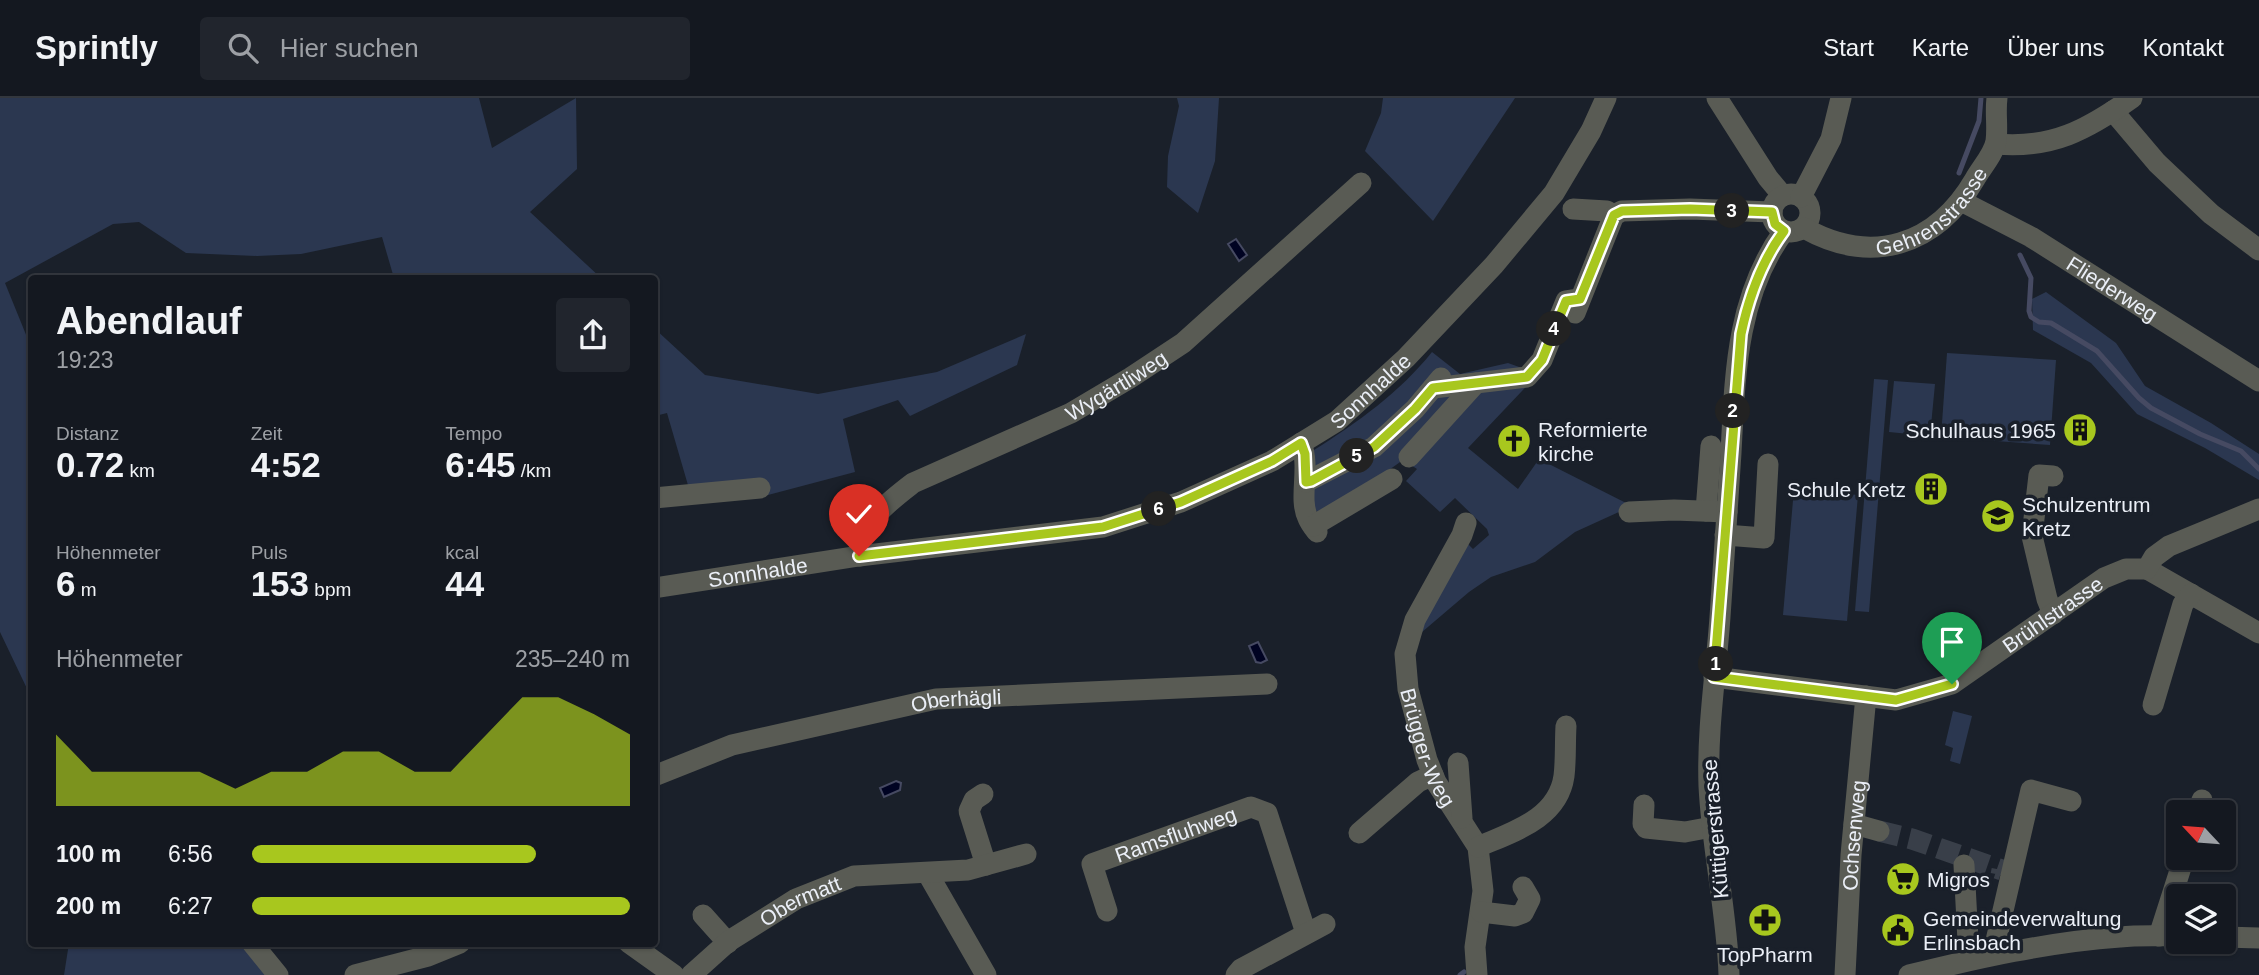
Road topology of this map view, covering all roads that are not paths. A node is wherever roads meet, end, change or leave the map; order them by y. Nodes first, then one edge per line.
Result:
1 (1606, 98) edge
2 (1717, 98) edge
3 (1841, 98) edge
4 (1997, 98) edge
5 (2132, 98) edge
6 (2113, 111) junction
7 (1996, 144) junction
8 (1361, 183) dead end
9 (1961, 201) junction
10 (1786, 202) junction
11 (1573, 209) dead end
12 (1614, 215) junction
13 (1794, 230) junction
14 (2259, 250) edge
15 (2259, 381) edge
16 (1476, 383) junction
17 (1301, 443) junction
18 (1711, 446) dead end
19 (1409, 457) dead end
20 (1768, 464) dead end
21 (2053, 476) dead end
22 (1392, 479) dead end
23 (1306, 482) junction
24 (760, 488) dead end
25 (658, 498) edge
26 (2259, 509) edge
27 (1716, 511) junction
28 (1629, 512) dead end
29 (1466, 523) dead end
30 (1725, 535) junction
31 (859, 556) junction
32 (2147, 569) junction
33 (658, 587) edge
34 (2191, 594) junction
35 (2053, 614) junction
36 (2259, 633) edge
37 (1714, 677) junction
38 (1267, 684) dead end
39 (1866, 696) junction
40 (2153, 705) dead end
41 (1566, 726) dead end
42 (1458, 762) dead end
43 (658, 774) edge
44 (1433, 775) junction
45 (983, 794) dead end
46 (2071, 801) dead end
47 (1644, 806) dead end
48 (1462, 820) junction
49 (1854, 824) junction
50 (1713, 827) junction
51 (1879, 831) tunnel mouth
52 (1359, 833) dead end
53 (1478, 847) junction
54 (1026, 854) dead end
55 (1964, 865) dead end
56 (986, 866) junction
57 (928, 874) junction
58 (2001, 875) dead end
59 (1523, 887) dead end
60 (1108, 911) dead end
61 (1481, 912) junction
62 (703, 915) dead end
63 (2166, 936) edge
64 (2236, 937) edge
65 (2259, 938) edge
66 (728, 943) junction
67 (255, 947) edge
68 (635, 947) edge
69 (433, 948) edge
70 (1983, 957) junction
71 (389, 970) edge
72 (278, 975) edge
73 (355, 975) edge
74 (674, 975) edge
75 (691, 975) edge
76 (986, 975) edge
77 (1236, 975) edge
78 (1476, 975) edge
79 (1728, 975) edge
80 (1845, 975) edge
81 (1909, 975) edge

1 - 17 street, Sonnhalde
2 - 10 street
3 - 10 street
4 - 7 street, Gehrenstrasse
5 - 6 street
6 - 7 street
6 - 14 street
7 - 9 street, Gehrenstrasse
8 - 31 street, Wygärtliweg
9 - 13 street, Gehrenstrasse
9 - 15 street, Fliederweg
10 - 12 street
10 - 13 street
10 - 13 street
11 - 12 street
12 - 16 street
13 - 27 street, Küttigerstrasse
16 - 19 street
16 - 23 street
17 - 23 street
17 - 31 street, Sonnhalde
18 - 27 street
20 - 30 street
21 - 35 street
22 - 23 street
24 - 25 street
26 - 32 street
27 - 28 street
27 - 30 street, Küttigerstrasse
29 - 44 street, Brügger-Weg
30 - 37 street, Küttigerstrasse
31 - 33 street, Sonnhalde
32 - 34 street
32 - 35 street, Brühlstrasse
34 - 36 street
34 - 40 street
35 - 39 street, Brühlstrasse
37 - 39 street, Brühlstrasse
37 - 50 street, Küttigerstrasse
38 - 43 street, Oberhägli
39 - 49 street, Ochsenweg
41 - 53 street
42 - 48 street
44 - 48 street, Brügger-Weg
44 - 52 street
45 - 56 street
46 - 70 street
47 - 50 street
48 - 53 street, Brügger-Weg
49 - 51 street
49 - 80 street, Ochsenweg
50 - 79 street, Küttigerstrasse
53 - 61 street, Brügger-Weg
54 - 56 street, Obermatt
55 - 70 street
56 - 57 street, Obermatt
57 - 66 street, Obermatt
57 - 76 street
58 - 70 street
59 - 61 street
60 - 77 street, Ramsfluhweg
61 - 78 street, Brügger-Weg
62 - 66 street
63 - 70 street
64 - 65 street
66 - 75 street, Obermatt
67 - 72 street
68 - 74 street
69 - 71 street
70 - 81 street
71 - 73 street

